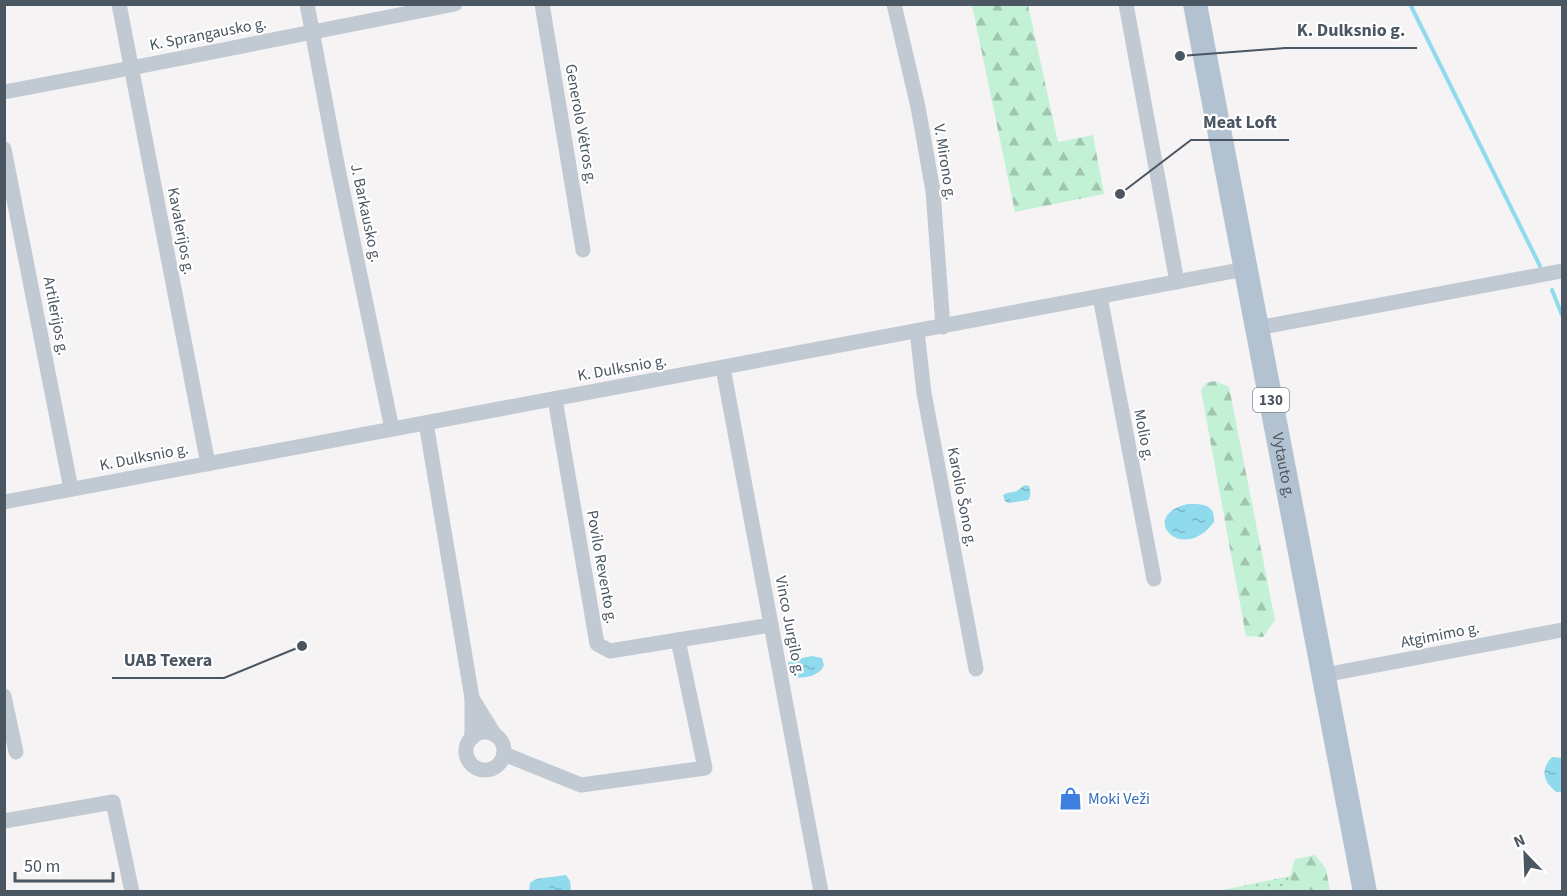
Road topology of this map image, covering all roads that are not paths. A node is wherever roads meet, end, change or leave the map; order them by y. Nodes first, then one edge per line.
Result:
1 (119, 4) edge
2 (307, 4) edge
3 (455, 4) edge
4 (542, 4) edge
5 (894, 4) edge
6 (1126, 4) edge
7 (1195, 4) edge
8 (312, 32) junction
9 (131, 68) junction
10 (4, 92) edge
11 (4, 149) edge
12 (583, 250) dead end
13 (1245, 269) junction
14 (1563, 271) edge
15 (1177, 282) junction
16 (1100, 297) junction
17 (943, 327) junction
18 (1257, 327) junction
19 (917, 331) junction
20 (723, 368) junction
21 (555, 399) junction
22 (426, 423) junction
23 (392, 429) junction
24 (208, 464) junction
25 (72, 489) junction
26 (4, 502) edge
27 (1154, 579) dead end
28 (771, 625) junction
29 (1563, 630) edge
30 (678, 640) junction
31 (976, 669) dead end
32 (1324, 675) junction
33 (4, 696) edge
34 (472, 698) junction
35 (494, 734) junction
36 (472, 738) junction
37 (16, 752) dead end
38 (504, 754) junction
39 (4, 822) edge
40 (132, 891) edge
41 (821, 891) edge
42 (1365, 891) edge

1 - 9 street, Kavalerijos g.
2 - 8 street, J. Barkausko g.
3 - 8 street, K. Sprangausko g.
4 - 12 street, Generolo Vėtros g.
5 - 17 street, V. Mirono g.
6 - 15 street
7 - 13 main road, Vytauto g. / 130
8 - 9 street, K. Sprangausko g.
8 - 23 street, J. Barkausko g.
9 - 10 street, K. Sprangausko g.
9 - 24 street, Kavalerijos g.
11 - 25 street, Artilerijos g.
13 - 15 street, K. Dulksnio g.
13 - 18 main road, Vytauto g. / 130
14 - 18 street
15 - 16 street, K. Dulksnio g.
16 - 17 street, K. Dulksnio g.
16 - 27 street, Molio g.
17 - 19 street, K. Dulksnio g.
18 - 32 main road, Vytauto g. / 130
19 - 20 street, K. Dulksnio g.
19 - 31 street, Karolio Šono g.
20 - 21 street, K. Dulksnio g.
20 - 28 street, Vinco Jurgilo g.
21 - 22 street, K. Dulksnio g.
21 - 30 street, Povilo Revento g.
22 - 23 street, K. Dulksnio g.
22 - 34 street
23 - 24 street, K. Dulksnio g.
24 - 25 street, K. Dulksnio g.
25 - 26 street, K. Dulksnio g.
28 - 30 street
28 - 41 street, Vinco Jurgilo g.
29 - 32 street, Atgimimo g.
30 - 38 street
32 - 42 main road, Vytauto g. / 130
33 - 37 street
34 - 35 street
34 - 36 street
35 - 36 street
35 - 38 street
36 - 38 street
39 - 40 street

